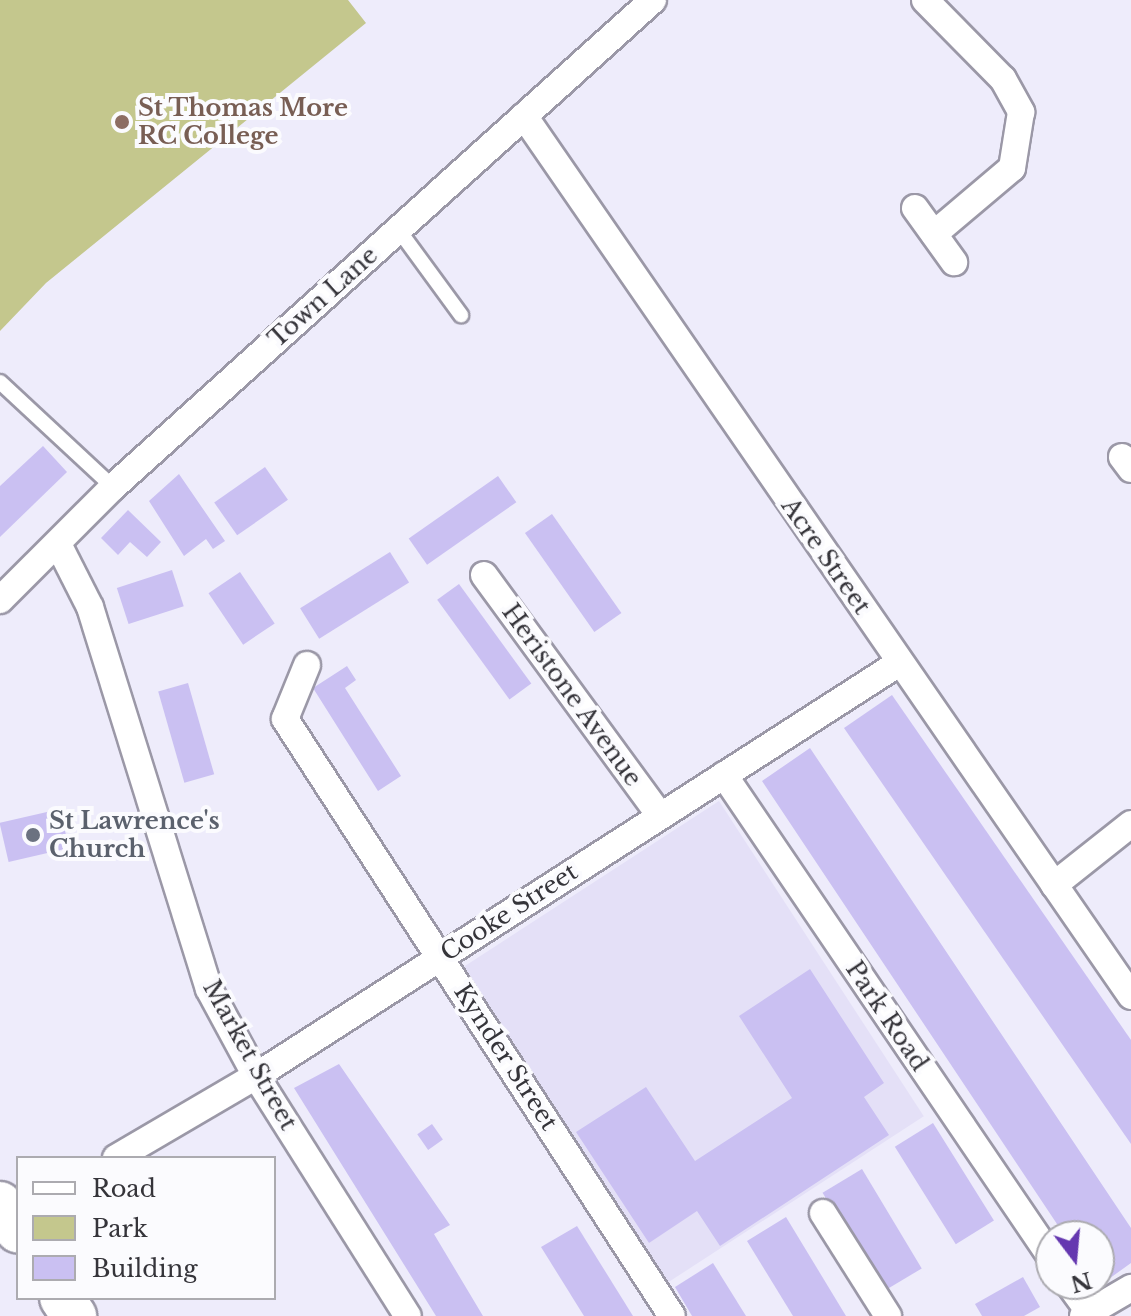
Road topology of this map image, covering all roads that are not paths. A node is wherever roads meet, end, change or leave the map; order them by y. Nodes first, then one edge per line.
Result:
1 (653, 0) edge
2 (925, 0) edge
3 (524, 116) junction
4 (915, 208) dead end
5 (398, 229) junction
6 (934, 234) junction
7 (954, 262) dead end
8 (461, 315) dead end
9 (0, 382) edge
10 (113, 487) junction
11 (59, 546) junction
12 (484, 575) dead end
13 (0, 600) edge
14 (899, 663) junction
15 (307, 665) dead end
16 (724, 775) junction
17 (659, 814) junction
18 (1131, 824) edge
19 (1054, 885) junction
20 (441, 956) junction
21 (1131, 996) edge
22 (256, 1076) junction
23 (119, 1156) edge
24 (823, 1213) dead end
25 (1035, 1233) edge
26 (1131, 1288) edge
27 (1086, 1314) edge
28 (408, 1316) edge
29 (672, 1316) edge
30 (888, 1316) edge

1 - 3 street, Town Lane
2 - 6 street
3 - 5 street, Town Lane
3 - 14 street, Acre Street
4 - 6 street
5 - 8 lane
5 - 10 street, Town Lane
6 - 7 street
9 - 10 lane
10 - 11 street, Town Lane
11 - 13 street, Town Lane
11 - 22 street, Market Street
12 - 17 street, Heristone Avenue
14 - 16 street, Cooke Street
14 - 19 street, Acre Street
15 - 20 street, Kynder Street
16 - 17 street, Cooke Street
16 - 25 street, Park Road
17 - 20 street, Cooke Street
18 - 19 street
19 - 21 street, Acre Street
20 - 22 street, Cooke Street
20 - 29 street, Kynder Street
22 - 23 street, Cooke Street
22 - 28 street, Market Street
24 - 30 street
26 - 27 street

